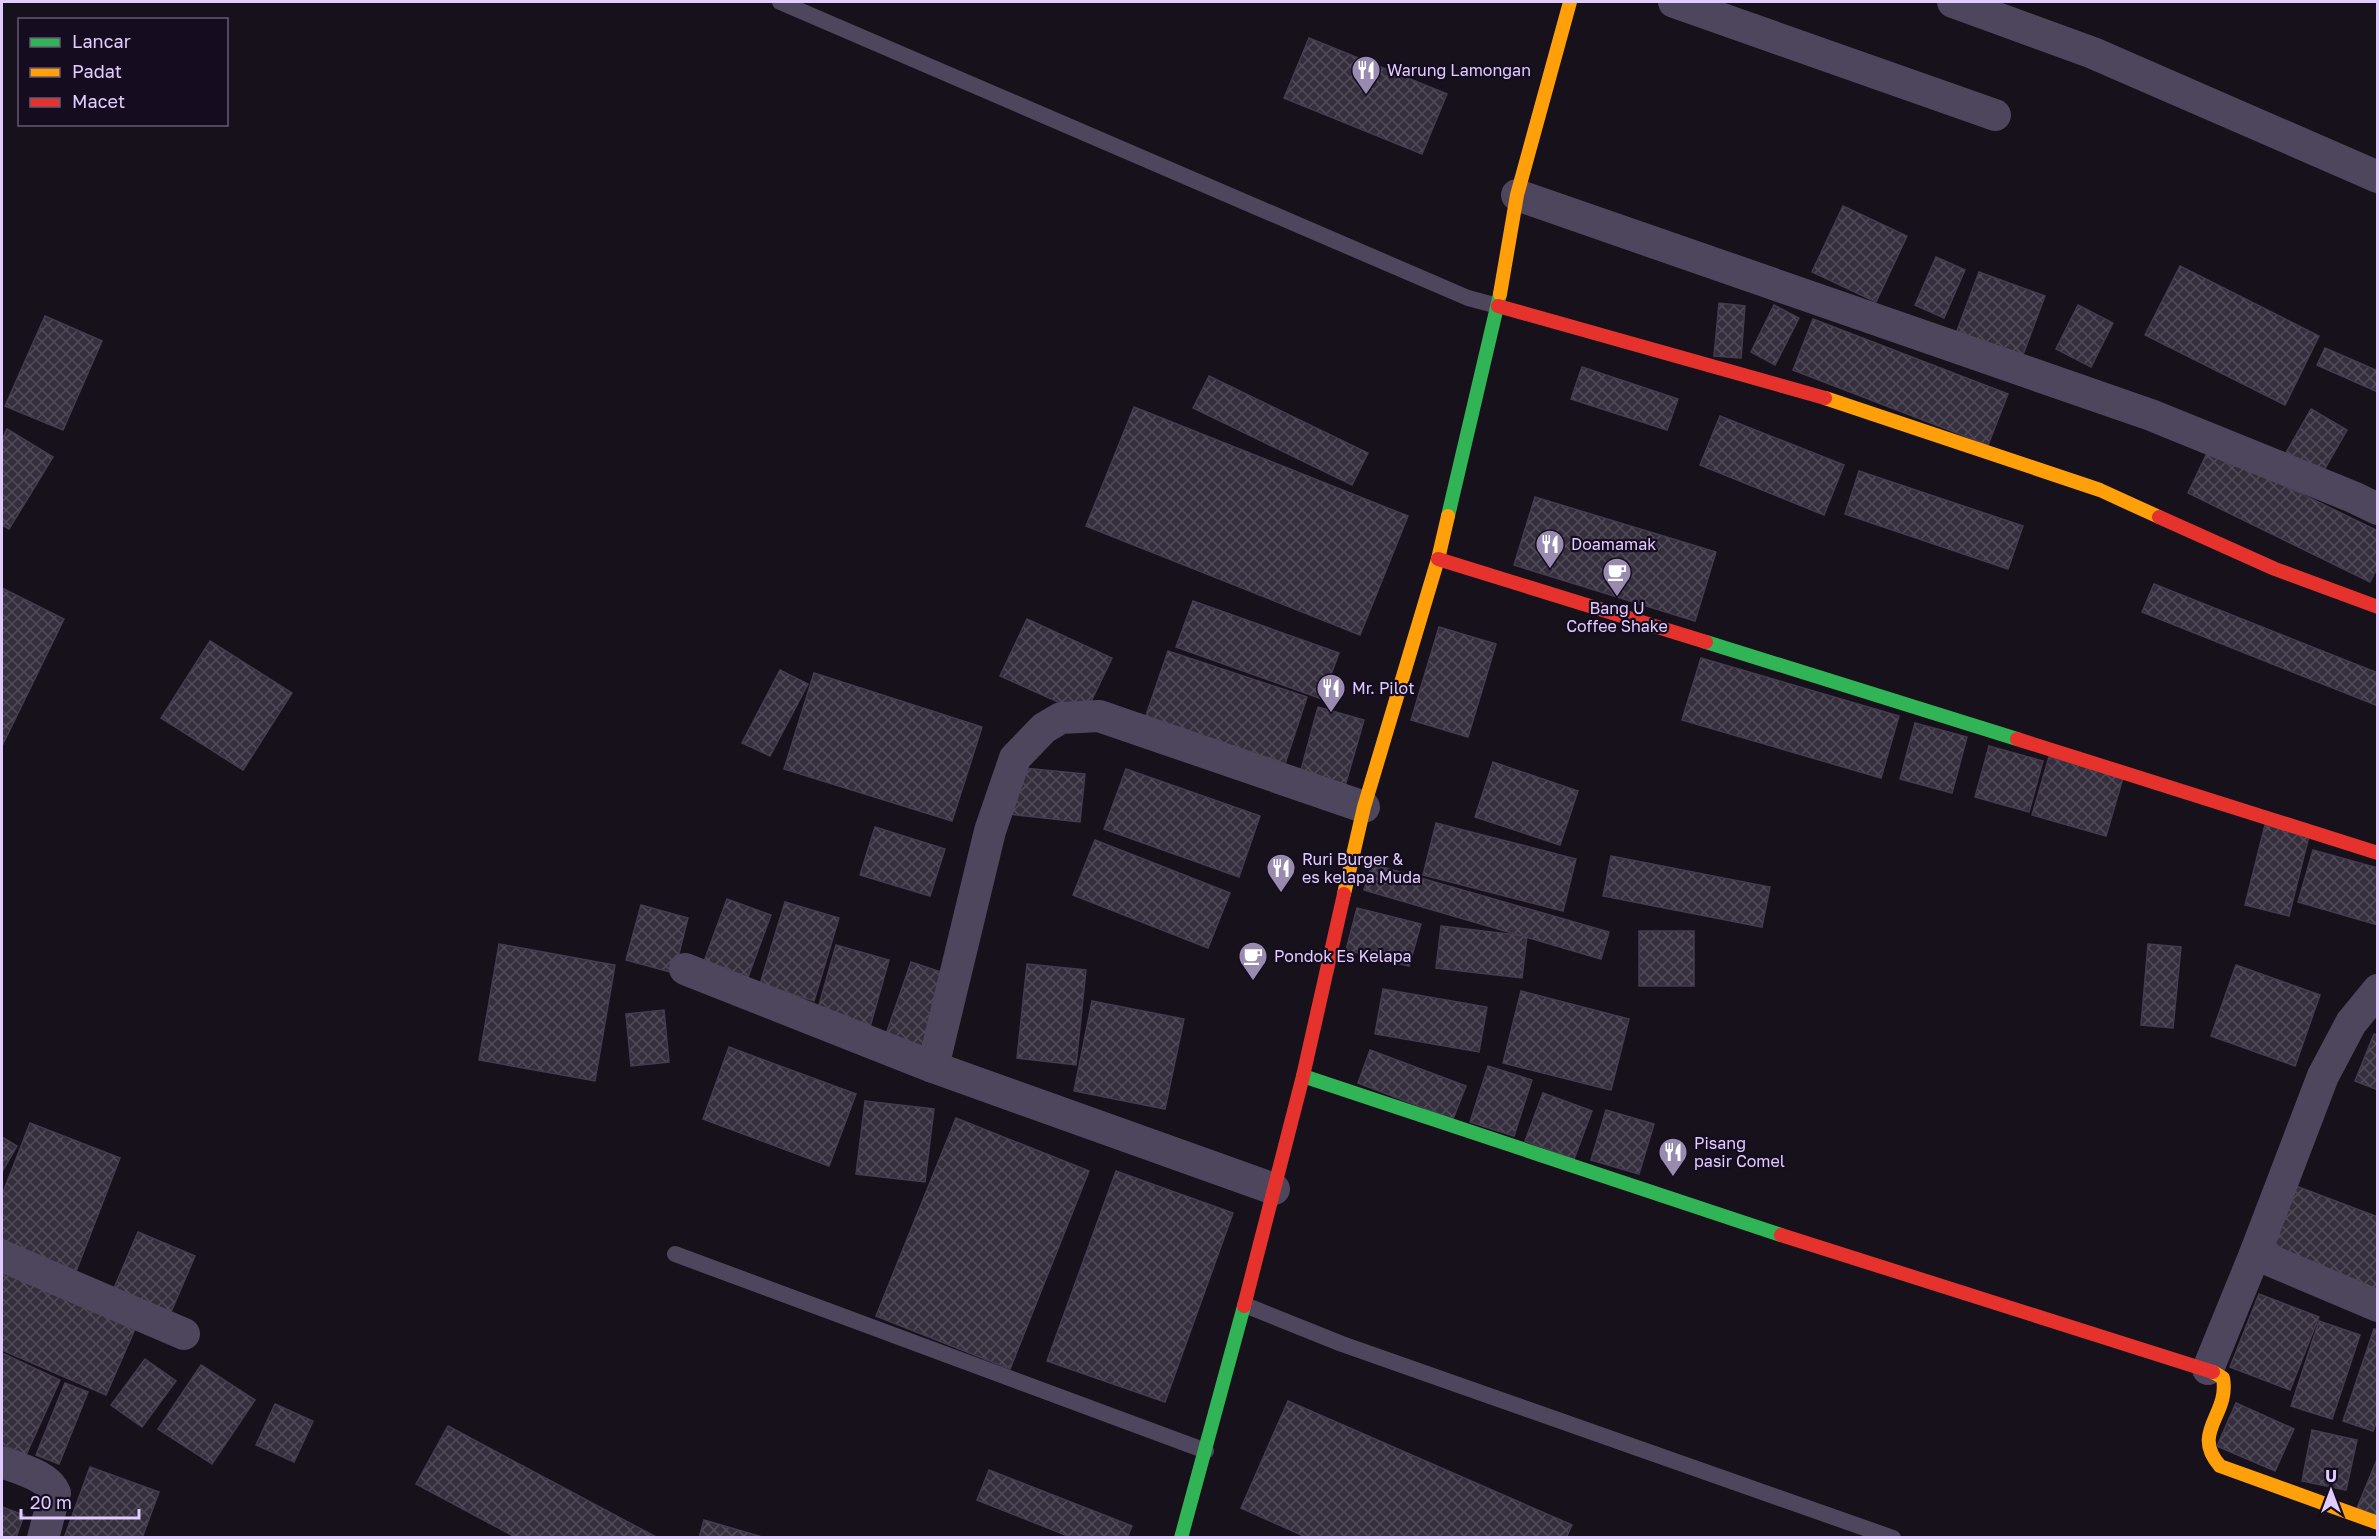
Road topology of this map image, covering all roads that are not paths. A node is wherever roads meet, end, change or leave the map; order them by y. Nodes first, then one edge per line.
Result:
1 (780, 2) edge
2 (1570, 2) edge
3 (1674, 2) edge
4 (1953, 2) edge
5 (1995, 115) dead end
6 (2378, 177) edge
7 (1517, 195) junction
8 (1498, 306) junction
9 (2378, 509) edge
10 (1438, 560) junction
11 (2378, 608) edge
12 (1364, 807) junction
13 (2378, 853) edge
14 (685, 969) dead end
15 (2378, 990) edge
16 (933, 1067) junction
17 (1303, 1076) junction
18 (1274, 1189) junction
19 (675, 1254) dead end
20 (2255, 1254) junction
21 (2, 1256) edge
22 (1245, 1305) junction
23 (2378, 1306) edge
24 (162, 1325) dead end
25 (2208, 1369) junction
26 (1206, 1451) junction
27 (2, 1462) edge
28 (2378, 1523) edge
29 (43, 1538) edge
30 (1180, 1538) edge
31 (1893, 1538) edge

1 - 8 lane
2 - 7 street
3 - 5 street
4 - 6 street
7 - 8 street
7 - 9 street
8 - 10 street
8 - 11 street
10 - 12 street
10 - 13 street
12 - 16 street
12 - 17 street
14 - 16 street
15 - 20 street
16 - 18 street
17 - 18 street
17 - 25 street
18 - 22 street
19 - 26 lane
20 - 23 street
20 - 25 street
21 - 24 street
22 - 26 street
22 - 31 lane
25 - 28 street
26 - 30 street
27 - 29 street

